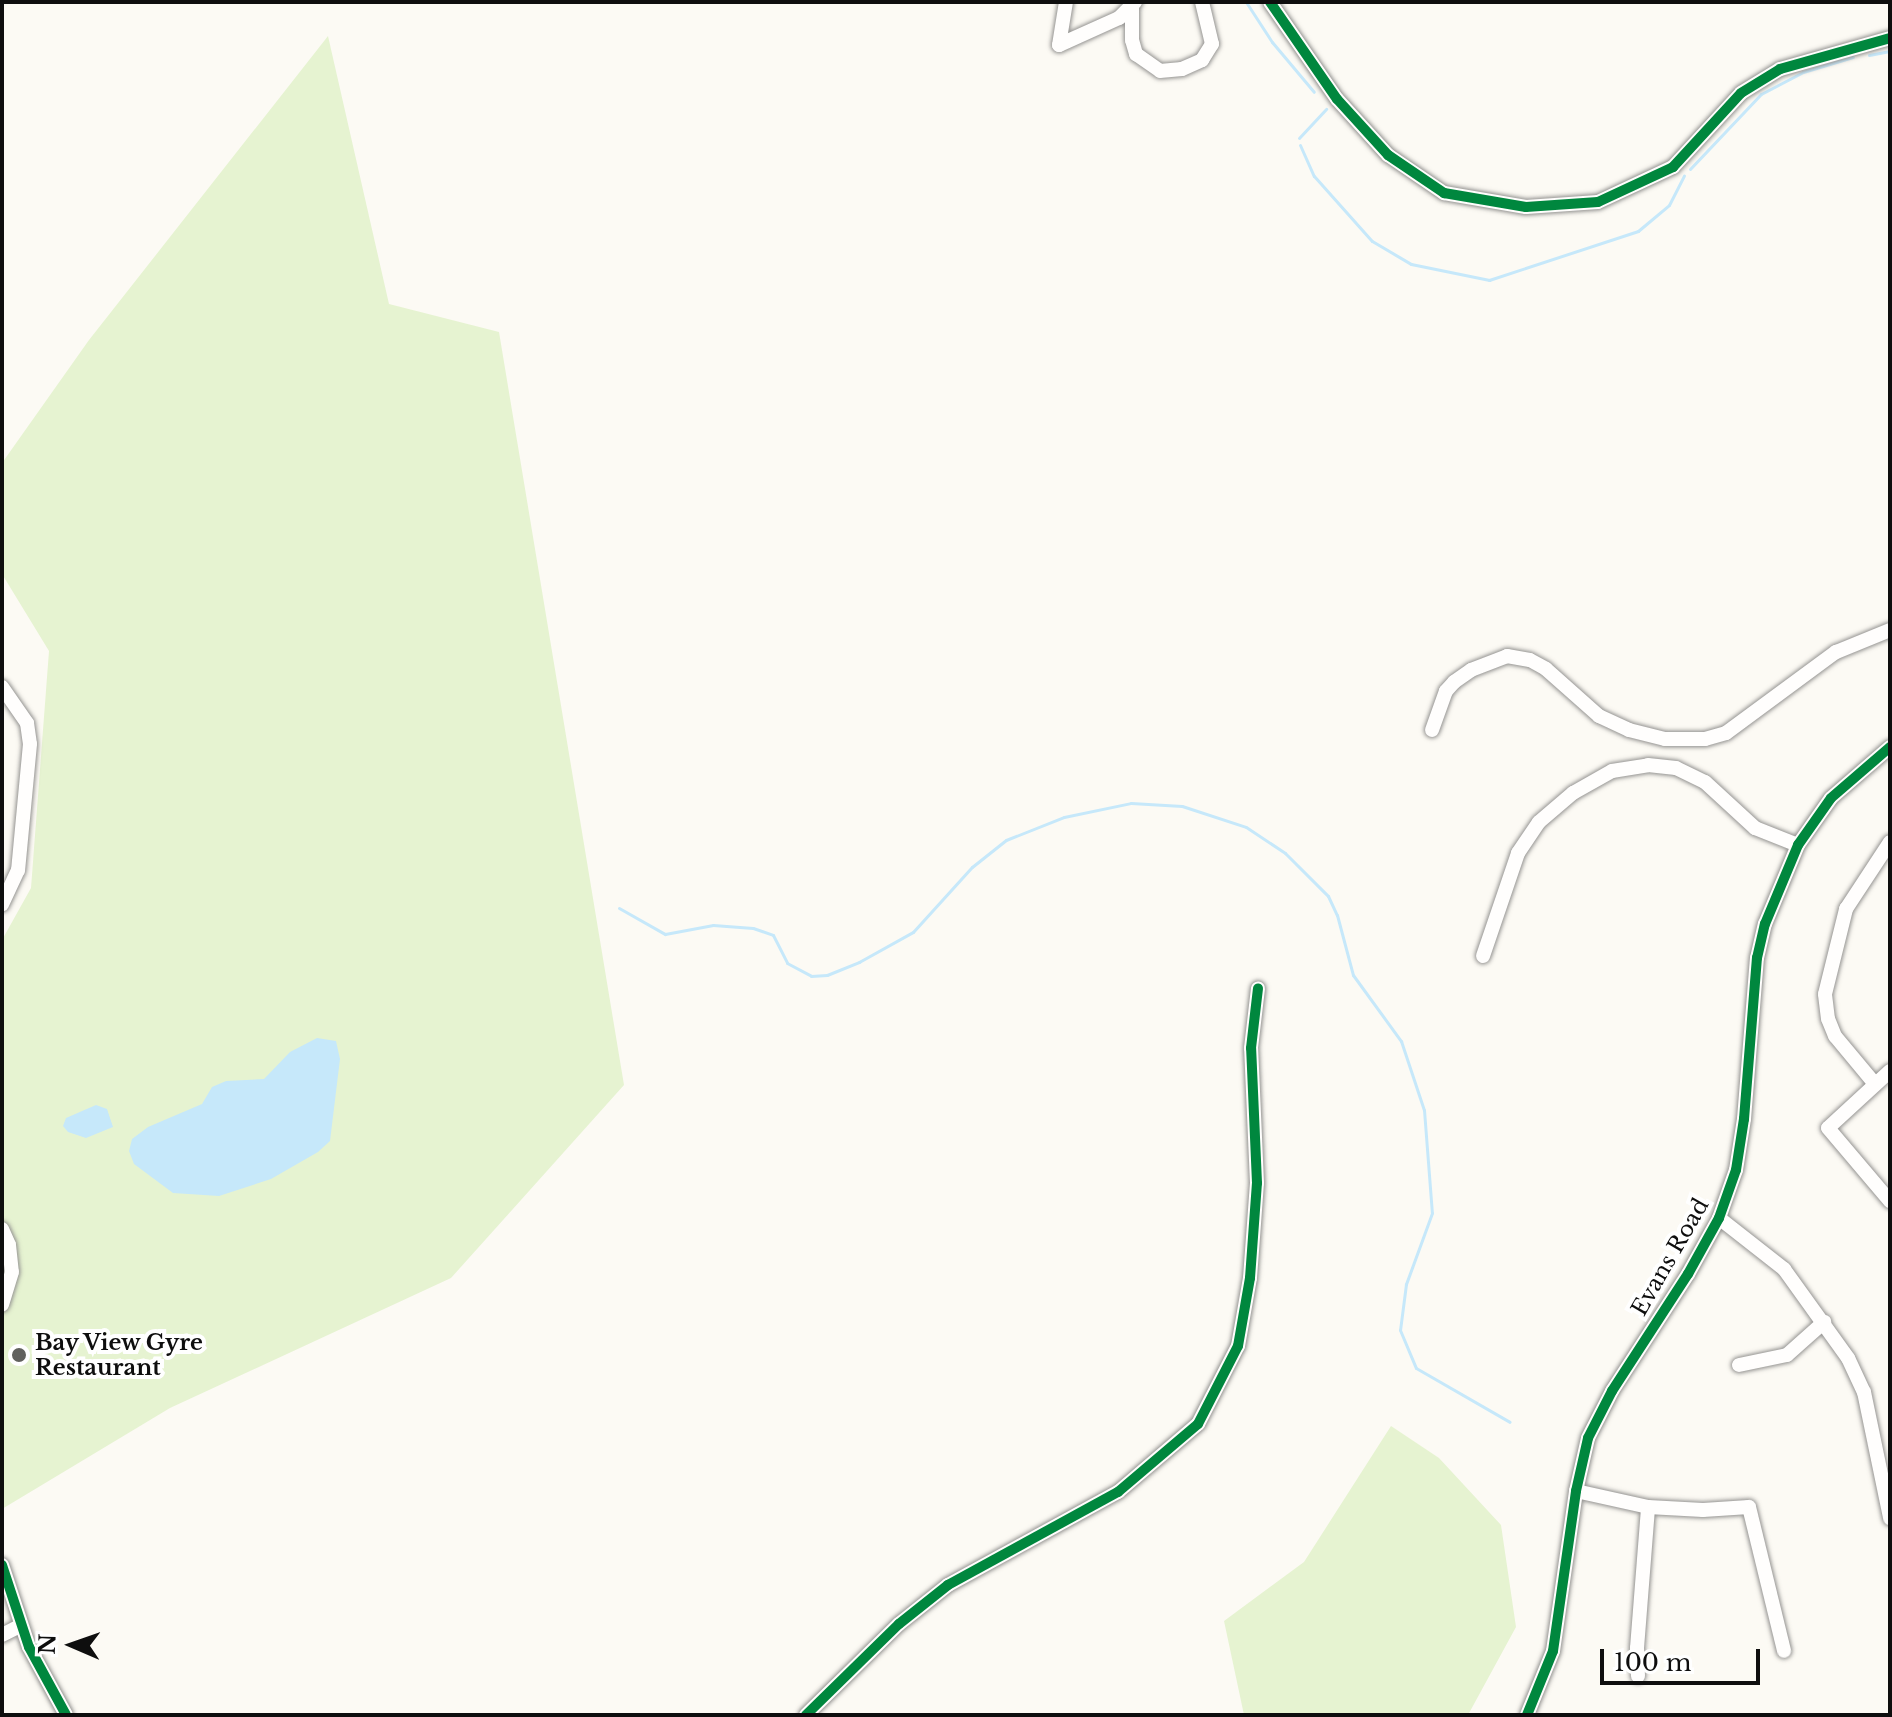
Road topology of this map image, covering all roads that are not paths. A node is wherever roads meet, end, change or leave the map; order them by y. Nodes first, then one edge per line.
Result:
1 (1066, 2) edge
2 (1202, 2) edge
3 (1270, 2) edge
4 (1133, 4) edge
5 (1890, 38) edge
6 (1890, 630) edge
7 (2, 687) edge
8 (1432, 730) dead end
9 (1890, 747) edge
10 (1890, 842) edge
11 (1798, 845) junction
12 (2, 905) edge
13 (1483, 956) dead end
14 (1258, 988) dead end
15 (1890, 1071) edge
16 (1875, 1084) junction
17 (1890, 1201) edge
18 (1719, 1218) junction
19 (2, 1229) edge
20 (2, 1304) edge
21 (1824, 1322) junction
22 (1739, 1365) dead end
23 (1576, 1491) junction
24 (1648, 1507) junction
25 (1890, 1518) edge
26 (2, 1565) edge
27 (20, 1626) junction
28 (2, 1635) edge
29 (1784, 1651) dead end
30 (1638, 1676) dead end
31 (66, 1715) edge
32 (806, 1715) edge
33 (1527, 1715) edge

1 - 4 street
2 - 4 street
3 - 5 street
6 - 8 street
7 - 12 street
9 - 11 street, Evans Road
10 - 16 street
11 - 13 street
11 - 18 street, Evans Road
14 - 32 street
15 - 16 street
16 - 17 street
18 - 21 street
18 - 23 street, Evans Road
19 - 20 street
21 - 22 street
21 - 25 street
23 - 24 street
23 - 33 street, Evans Road
24 - 29 street
24 - 30 street
26 - 27 street
27 - 28 street
27 - 31 street

